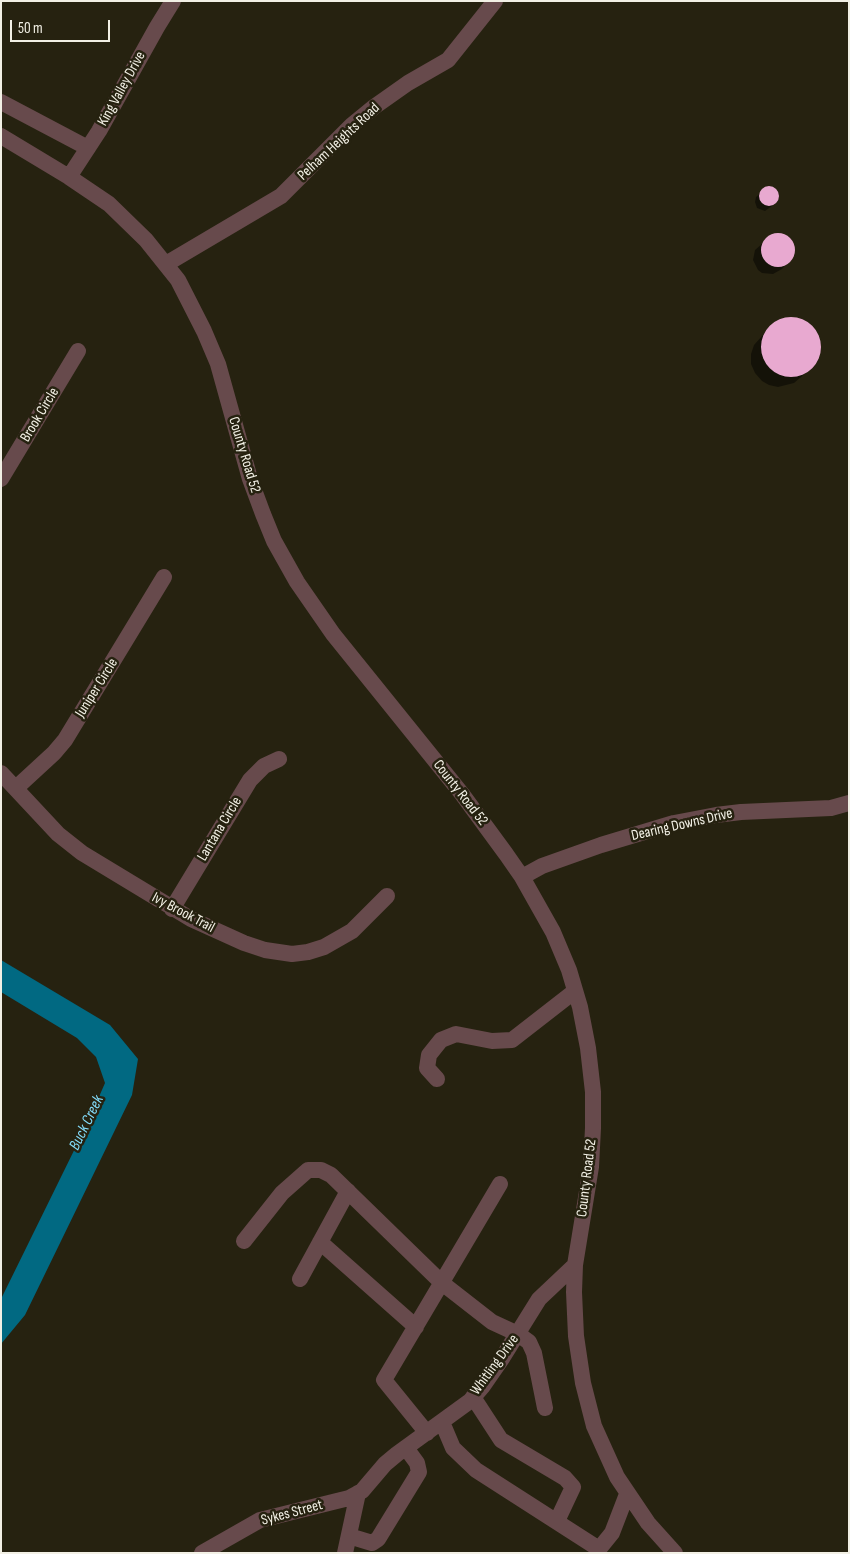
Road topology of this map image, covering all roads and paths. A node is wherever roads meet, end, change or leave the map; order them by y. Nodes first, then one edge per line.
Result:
1 (173, 1) edge
2 (495, 1) edge
3 (1, 102) edge
4 (1, 136) edge
5 (88, 148) junction
6 (69, 177) junction
7 (166, 264) junction
8 (78, 351) dead end
9 (1, 479) edge
10 (164, 577) dead end
11 (279, 759) dead end
12 (1, 773) edge
13 (16, 788) junction
14 (849, 803) edge
15 (522, 877) junction
16 (387, 896) dead end
17 (172, 909) junction
18 (575, 991) junction
19 (438, 1079) dead end
20 (500, 1184) dead end
21 (348, 1191) junction
22 (244, 1241) dead end
23 (320, 1242) junction
24 (575, 1265) junction
25 (300, 1280) dead end
26 (442, 1282) junction
27 (416, 1327) junction
28 (518, 1334) junction
29 (473, 1397) junction
30 (545, 1408) dead end
31 (442, 1422) junction
32 (427, 1433) junction
33 (406, 1448) junction
34 (358, 1493) junction
35 (627, 1494) junction
36 (557, 1521) junction
37 (349, 1536) junction
38 (202, 1553) edge
39 (345, 1553) edge
40 (675, 1553) edge

1 - 5 street, King Valley Drive
2 - 7 street, Pelham Heights Road
3 - 5 street
4 - 6 street, County Road 52
5 - 6 street, King Valley Drive
6 - 7 street, County Road 52
7 - 15 street, County Road 52
8 - 9 street, Brook Circle
10 - 13 street, Juniper Circle
11 - 17 street, Lantana Circle
12 - 13 street, Ivy Brook Trail
13 - 17 street, Ivy Brook Trail
14 - 15 street, Dearing Downs Drive
15 - 18 street, County Road 52
16 - 17 street, Ivy Brook Trail
18 - 19 street
18 - 24 street, County Road 52
20 - 26 street
21 - 22 street
21 - 23 street
21 - 26 street
23 - 25 street
23 - 27 street
24 - 28 street, Whitling Drive
24 - 35 street, County Road 52
26 - 27 street
26 - 28 street
27 - 32 street
28 - 29 street, Whitling Drive
28 - 30 street
29 - 31 street, Whitling Drive
29 - 36 street
31 - 32 street, Whitling Drive
31 - 36 street
32 - 33 street, Whitling Drive
33 - 34 street, Whitling Drive
33 - 37 street
34 - 37 street
34 - 38 street, Sykes Street
35 - 36 street
35 - 40 street, County Road 52
37 - 39 street

